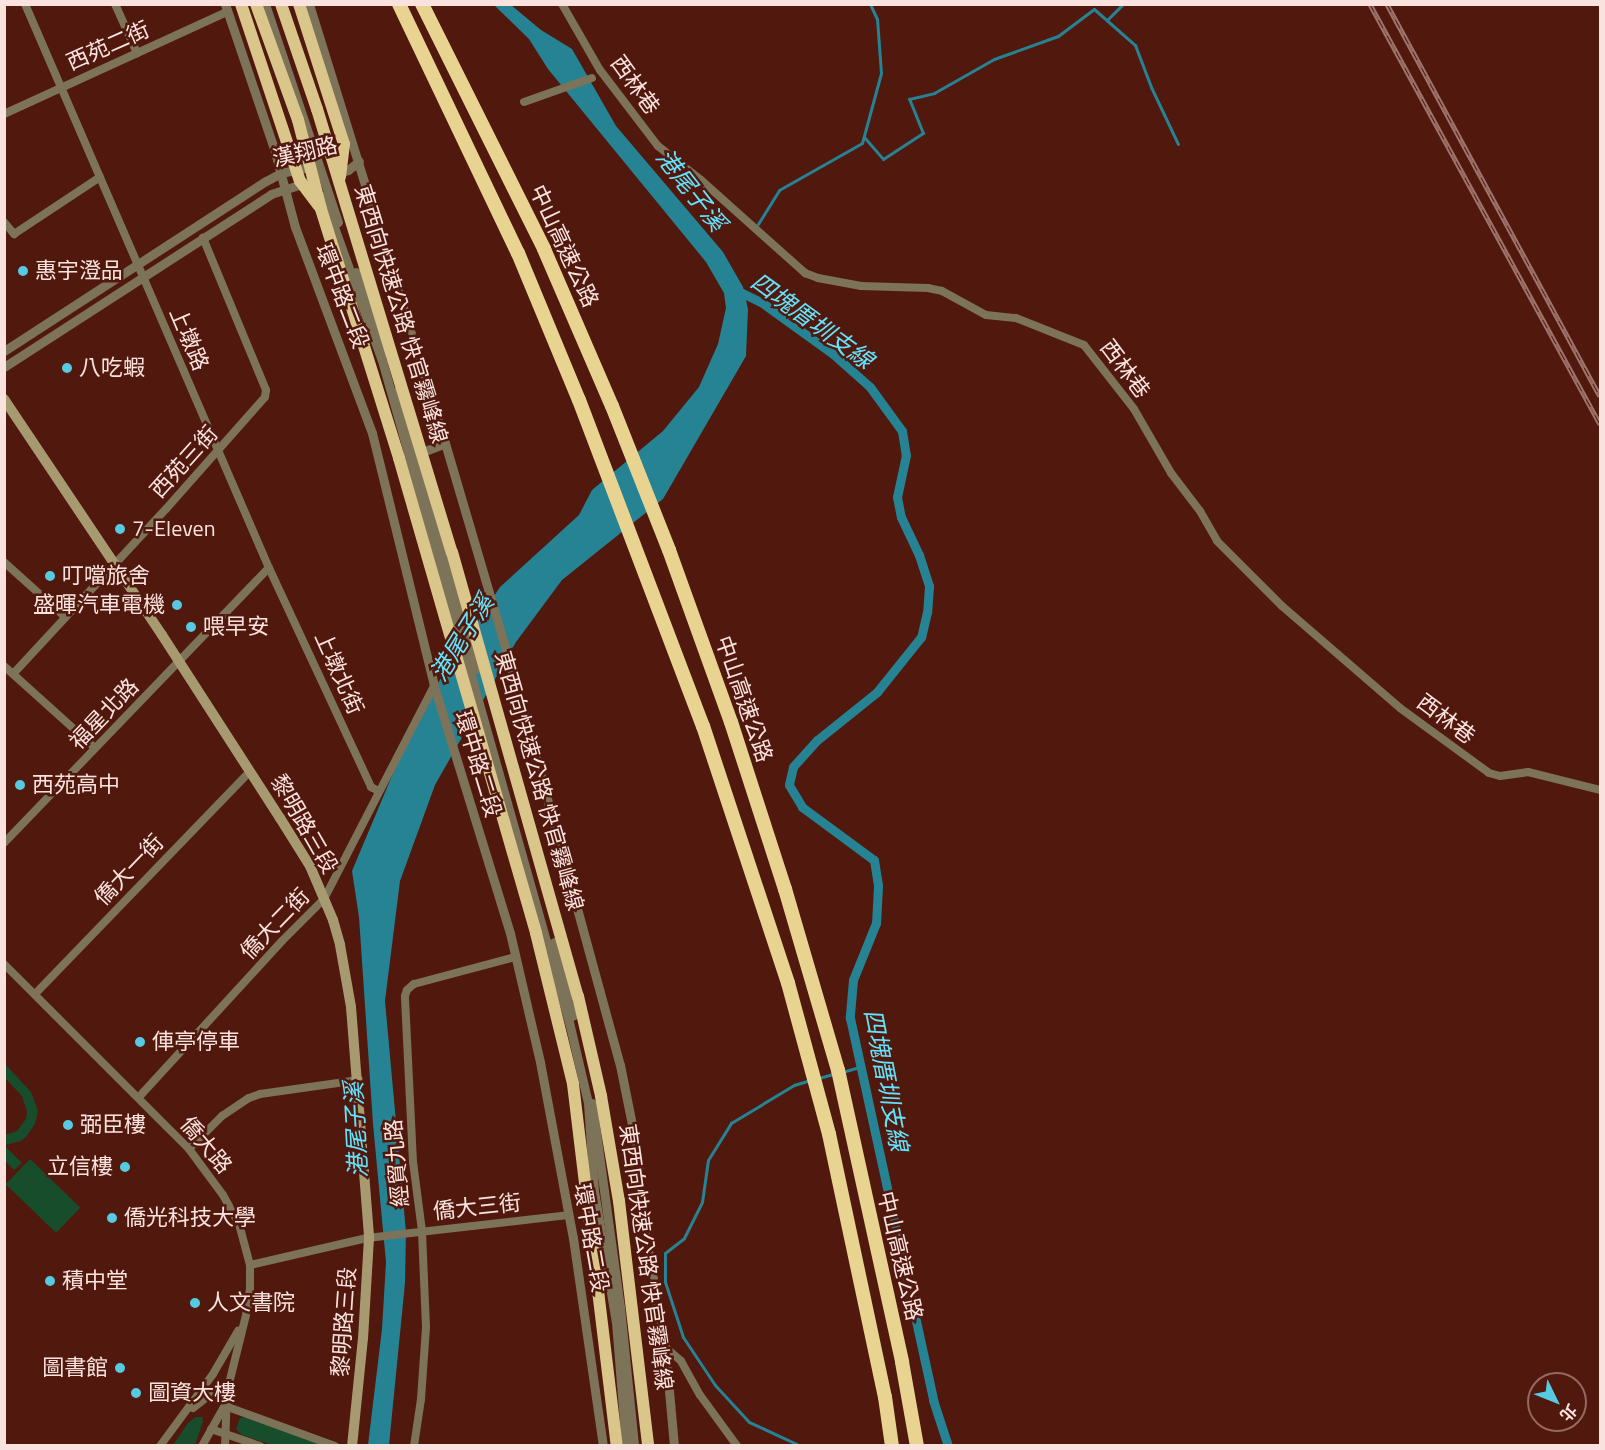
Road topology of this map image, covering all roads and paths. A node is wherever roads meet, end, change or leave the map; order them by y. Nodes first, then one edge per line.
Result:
1 (25, 4) edge
2 (115, 4) edge
3 (241, 4) edge
4 (257, 4) edge
5 (265, 4) edge
6 (281, 4) edge
7 (299, 4) edge
8 (309, 4) edge
9 (399, 4) edge
10 (422, 4) edge
11 (562, 4) edge
12 (226, 8) edge
13 (137, 53) junction
14 (592, 78) dead end
15 (61, 87) junction
16 (524, 102) dead end
17 (4, 114) edge
18 (359, 161) junction
19 (317, 166) junction
20 (280, 173) junction
21 (100, 177) junction
22 (321, 178) junction
23 (340, 184) junction
24 (285, 189) junction
25 (321, 209) junction
26 (4, 222) edge
27 (203, 238) junction
28 (138, 264) junction
29 (144, 277) junction
30 (4, 351) edge
31 (4, 367) edge
32 (4, 399) edge
33 (445, 444) junction
34 (218, 450) junction
35 (412, 455) junction
36 (381, 465) junction
37 (4, 562) edge
38 (115, 564) junction
39 (269, 568) junction
40 (65, 617) junction
41 (178, 661) junction
42 (4, 666) edge
43 (13, 674) junction
44 (434, 686) junction
45 (95, 748) junction
46 (250, 771) junction
47 (379, 790) junction
48 (1600, 790) edge
49 (4, 843) edge
50 (324, 899) junction
51 (515, 957) junction
52 (4, 964) edge
53 (35, 994) junction
54 (358, 1080) junction
55 (139, 1097) junction
56 (189, 1149) junction
57 (568, 1215) junction
58 (418, 1231) junction
59 (369, 1238) junction
60 (250, 1265) junction
61 (247, 1311) junction
62 (665, 1347) junction
63 (226, 1392) junction
64 (225, 1406) junction
65 (183, 1417) junction
66 (211, 1429) junction
67 (225, 1434) junction
68 (160, 1446) edge
69 (202, 1446) edge
70 (225, 1446) edge
71 (260, 1446) edge
72 (335, 1446) edge
73 (352, 1446) edge
74 (414, 1446) edge
75 (603, 1446) edge
76 (617, 1446) edge
77 (626, 1446) edge
78 (634, 1446) edge
79 (648, 1446) edge
80 (674, 1446) edge
81 (736, 1446) edge
82 (892, 1446) edge
83 (917, 1446) edge

1 - 15 street, 上墩路
2 - 13 street
3 - 25 highway, bridge
4 - 19 street, 環中路二段
4 - 25 highway, 東西向快速公路 快官霧峰線, bridge
5 - 19 street, 環中路二段
6 - 23 highway, 東西向快速公路 快官霧峰線, bridge
7 - 23 highway, bridge
8 - 18 street
9 - 82 highway, 中山高速公路
10 - 83 highway, 中山高速公路
11 - 48 street, 西林巷
12 - 13 street, 西苑二街
12 - 20 street, 環中路二段
13 - 15 street, 西苑二街
14 - 16 street
15 - 17 street, 西苑二街
15 - 21 street, 上墩路
18 - 19 street, 漢翔路
18 - 22 street, 漢翔路
18 - 33 street
19 - 20 street, 漢翔路
19 - 22 street, 環中路二段
20 - 24 street, 環中路二段
20 - 28 street, 漢翔路
21 - 26 street
21 - 28 street, 上墩路
22 - 24 street, 漢翔路
22 - 35 street, 環中路二段
23 - 79 highway, 東西向快速公路 快官霧峰線, bridge
24 - 27 street, 漢翔路
24 - 36 street, 環中路二段
25 - 76 highway, 東西向快速公路 快官霧峰線, bridge
27 - 29 street, 漢翔路
27 - 34 street, 西苑三街
28 - 29 street, 上墩路
28 - 30 street, 漢翔路
29 - 31 street, 漢翔路
29 - 34 street, 上墩路
32 - 38 main road, 黎明路三段
33 - 35 street
33 - 62 street
34 - 38 street, 西苑三街
34 - 39 street, 上墩路
35 - 36 street
35 - 77 street, 環中路二段
35 - 78 street, 環中路二段
36 - 44 street, 環中路二段
37 - 40 street
38 - 40 street, 西苑三街
38 - 41 main road, 黎明路三段
39 - 41 street
39 - 47 street, 上墩北街
40 - 43 street, 西苑三街
41 - 45 street, 福星北路
41 - 46 main road, 黎明路三段
42 - 43 street
43 - 45 street
44 - 47 street, 僑大二街
44 - 51 street, 環中路二段
45 - 49 street, 福星北路
46 - 50 main road, 黎明路三段
46 - 53 street, 僑大一街
47 - 50 street, 僑大二街
50 - 54 main road, 黎明路三段
50 - 55 street, 僑大二街
51 - 57 street, 環中路二段
51 - 58 street, 經貿九路
52 - 53 street, 僑大路
53 - 55 street, 僑大路
54 - 56 street
54 - 59 main road, 黎明路三段
55 - 56 street, 僑大路
56 - 60 street, 僑大路
57 - 58 street, 僑大三街
57 - 75 street, 環中路二段
58 - 59 street, 僑大三街
58 - 74 street, 經貿九路
59 - 60 street, 僑大三街
59 - 73 main road, 黎明路三段
60 - 61 street, 僑大路
61 - 63 street, 僑大路
61 - 65 street
62 - 80 street
62 - 81 street
63 - 64 street, 僑大路
63 - 65 street
64 - 66 street, 僑大路
64 - 67 street, 僑大路
64 - 72 street
65 - 68 street
66 - 67 street
66 - 69 street, 僑大路
67 - 70 street, 僑大路
67 - 71 street

